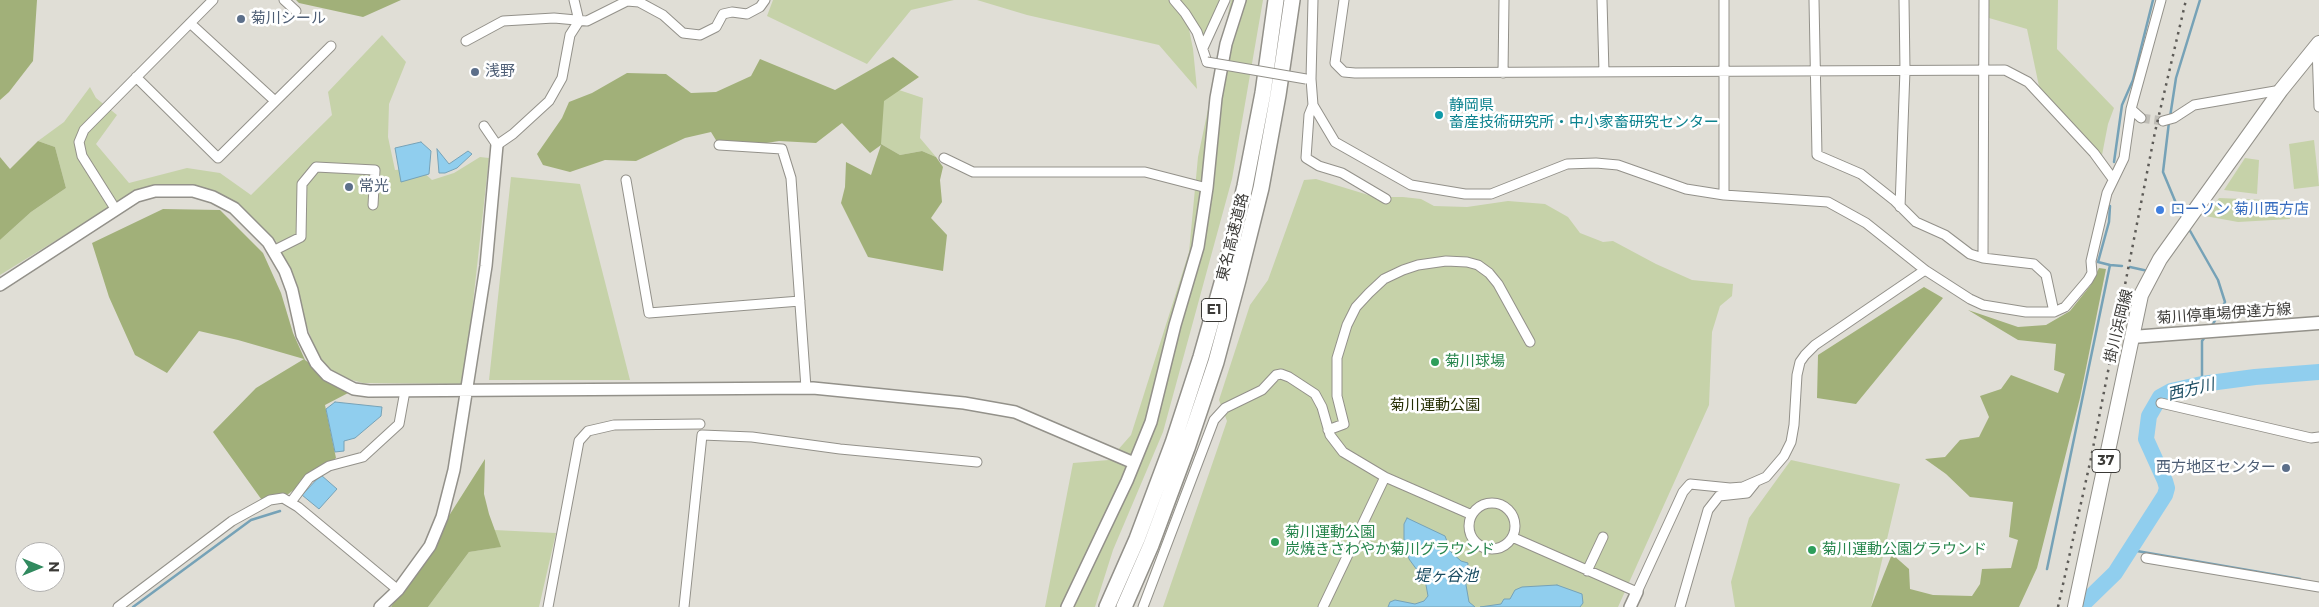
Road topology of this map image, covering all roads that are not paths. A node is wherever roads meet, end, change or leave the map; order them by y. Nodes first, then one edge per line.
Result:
1 (213, 0) edge
2 (284, 0) edge
3 (574, 0) edge
4 (765, 0) edge
5 (1174, 0) edge
6 (1225, 0) edge
7 (1240, 0) edge
8 (1276, 0) edge
9 (1292, 0) edge
10 (1313, 0) edge
11 (1344, 0) edge
12 (1504, 0) edge
13 (1602, 0) edge
14 (1724, 0) edge
15 (1814, 0) edge
16 (1904, 0) edge
17 (1984, 0) edge
18 (2161, 0) edge
19 (296, 11) dead end
20 (579, 20) junction
21 (190, 23) junction
22 (466, 41) dead end
23 (2318, 44) edge
24 (331, 46) dead end
25 (1202, 48) junction
26 (1815, 70) junction
27 (1905, 70) junction
28 (1984, 70) junction
29 (1724, 71) junction
30 (1604, 72) junction
31 (1503, 73) junction
32 (136, 77) junction
33 (1308, 79) junction
34 (2282, 90) junction
35 (275, 101) junction
36 (1313, 105) junction
37 (2319, 107) edge
38 (2131, 109) junction
39 (2141, 118) tunnel mouth
40 (2163, 121) tunnel mouth
41 (484, 126) dead end
42 (497, 145) junction
43 (719, 145) dead end
44 (944, 158) dead end
45 (2113, 179) junction
46 (626, 180) dead end
47 (1207, 188) junction
48 (1724, 195) junction
49 (1386, 199) dead end
50 (373, 205) dead end
51 (1900, 207) junction
52 (116, 210) junction
53 (273, 251) junction
54 (1983, 258) junction
55 (1925, 270) junction
56 (0, 285) edge
57 (800, 301) junction
58 (2054, 312) junction
59 (2319, 323) edge
60 (2132, 337) junction
61 (1530, 342) dead end
62 (806, 388) junction
63 (405, 391) junction
64 (468, 391) junction
65 (2161, 403) dead end
66 (700, 424) dead end
67 (1328, 430) junction
68 (2319, 437) edge
69 (977, 462) dead end
70 (1134, 463) junction
71 (1385, 477) junction
72 (1755, 483) junction
73 (290, 502) junction
74 (1472, 515) junction
75 (1603, 536) dead end
76 (1512, 537) junction
77 (2146, 558) dead end
78 (1587, 571) junction
79 (2319, 587) edge
80 (398, 590) junction
81 (1637, 592) junction
82 (118, 607) edge
83 (380, 607) edge
84 (548, 607) edge
85 (684, 607) edge
86 (1067, 607) edge
87 (1107, 607) edge
88 (1124, 607) edge
89 (1143, 607) edge
90 (1323, 607) edge
91 (1630, 607) edge
92 (1680, 607) edge
93 (2075, 607) edge

1 - 21 street
2 - 19 street
3 - 20 street
4 - 20 street
5 - 25 street
6 - 25 street
7 - 47 street
8 - 87 highway, 東名高速道路 / E1
9 - 88 highway, 東名高速道路 / E1
10 - 33 street
11 - 31 street
12 - 31 street
13 - 30 street
14 - 29 street
15 - 26 street
16 - 27 street
17 - 28 street
18 - 38 street
20 - 22 street
20 - 42 street
21 - 32 street
21 - 35 street
23 - 34 main road, 掛川浜岡線 / 37
23 - 37 street
24 - 35 street
25 - 33 street, bridge
26 - 27 street
26 - 29 street
26 - 51 street
27 - 28 street
27 - 51 street
28 - 45 street
28 - 54 street
29 - 30 street
29 - 48 street
30 - 31 street
32 - 35 street
32 - 52 street
33 - 36 street
34 - 40 street
34 - 60 main road, 掛川浜岡線 / 37
36 - 48 street
36 - 49 street
38 - 39 street
38 - 45 street
41 - 42 street
42 - 64 street
43 - 57 street
44 - 47 street
45 - 58 street
46 - 57 street
47 - 70 street
48 - 55 street
50 - 53 street
51 - 54 street
52 - 53 street
52 - 56 street
53 - 63 street
54 - 58 street
55 - 58 street
55 - 72 street
57 - 62 street
59 - 60 main road, 菊川停車場伊達方線
60 - 93 main road, 掛川浜岡線 / 37
61 - 67 street
62 - 64 street
62 - 70 street
63 - 64 street
63 - 73 street
64 - 80 street
65 - 68 street
66 - 84 street
67 - 71 street
67 - 89 street
69 - 85 street
70 - 86 street
71 - 74 street
71 - 90 street
72 - 81 street
72 - 92 street
73 - 80 street
73 - 82 street
74 - 76 street
74 - 76 street
75 - 78 street
76 - 78 street
77 - 79 street
78 - 81 street
80 - 83 street
81 - 91 street

